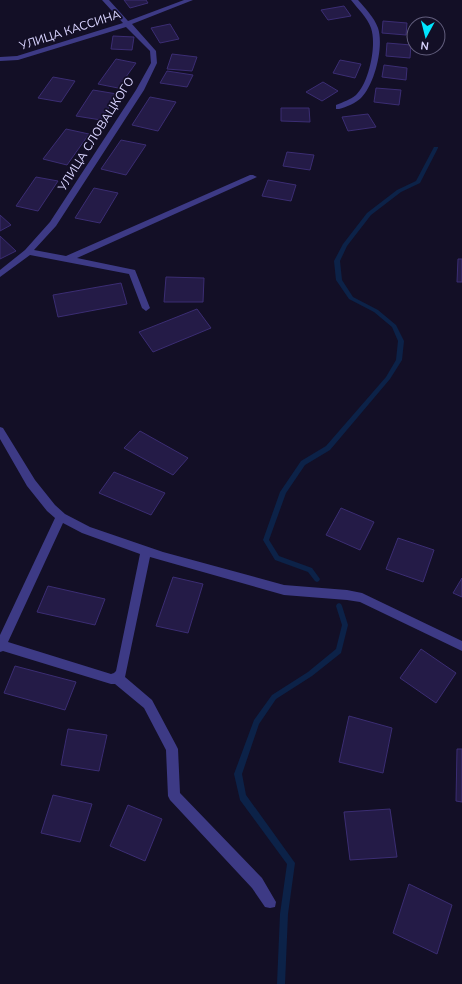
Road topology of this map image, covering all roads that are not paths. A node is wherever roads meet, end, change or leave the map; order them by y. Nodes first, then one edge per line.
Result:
1 (105, 0) edge
2 (190, 0) edge
3 (354, 0) edge
4 (128, 23) junction
5 (0, 59) edge
6 (338, 107) dead end
7 (253, 177) dead end
8 (28, 252) junction
9 (67, 259) junction
10 (0, 274) edge
11 (146, 308) dead end
12 (0, 431) edge
13 (62, 517) junction
14 (146, 551) junction
15 (0, 645) edge
16 (462, 646) edge
17 (117, 678) junction
18 (270, 902) dead end

1 - 4 street, УЛИЦА СЛОВАЦКОГО
2 - 4 street, УЛИЦА КАССИНА
3 - 6 street
4 - 5 street, УЛИЦА КАССИНА
4 - 8 street, УЛИЦА СЛОВАЦКОГО
7 - 9 street
8 - 9 street
8 - 10 street, УЛИЦА СЛОВАЦКОГО
9 - 11 street
12 - 13 street
13 - 14 street
13 - 15 street
14 - 16 street
14 - 17 street
15 - 17 street
17 - 18 street

